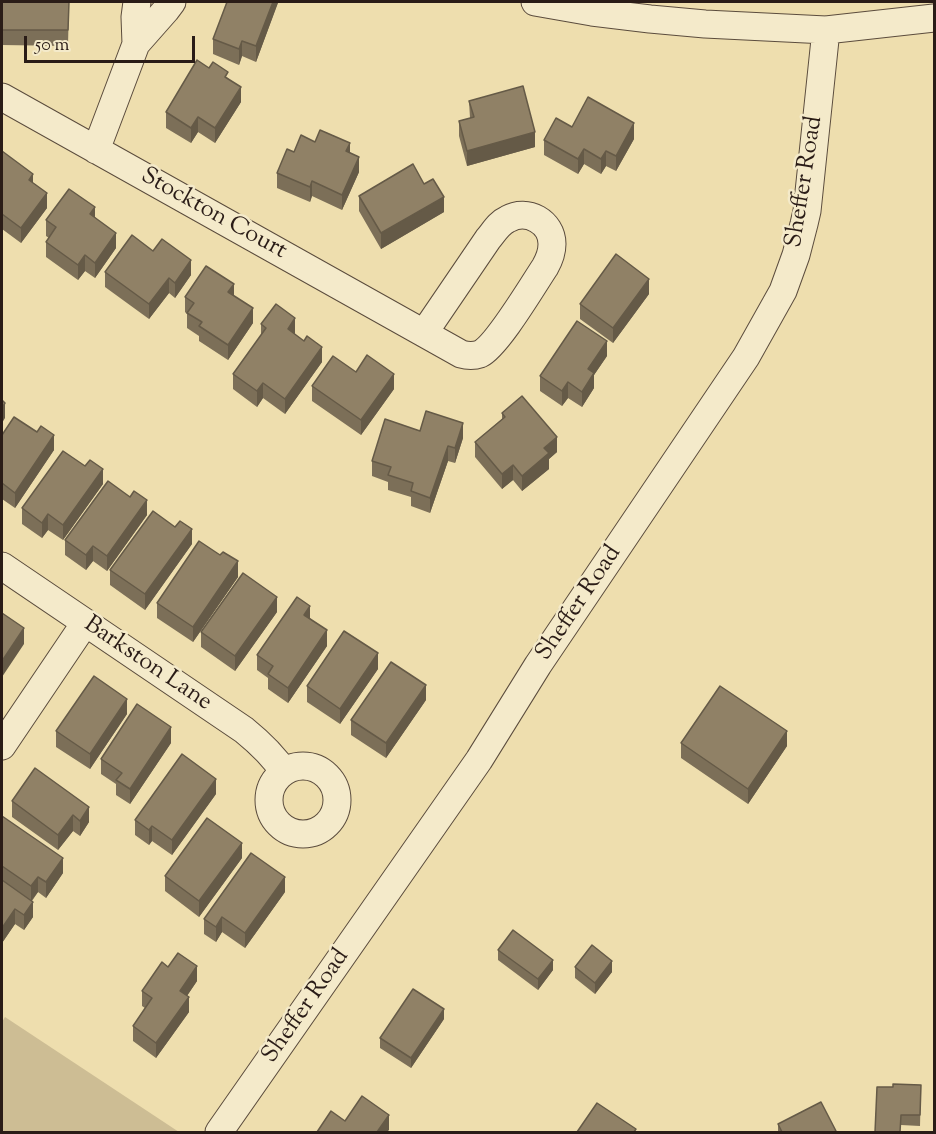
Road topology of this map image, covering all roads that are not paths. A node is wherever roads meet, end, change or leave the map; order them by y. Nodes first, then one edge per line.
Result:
1 (137, 2) edge
2 (172, 2) edge
3 (535, 2) edge
4 (934, 18) edge
5 (826, 30) junction
6 (136, 44) junction
7 (2, 97) edge
8 (96, 150) junction
9 (424, 333) junction
10 (2, 566) edge
11 (85, 623) junction
12 (2, 746) edge
13 (284, 772) dead end
14 (219, 1132) edge

1 - 6 street
2 - 6 street
3 - 5 street
4 - 5 street
5 - 14 street, Sheffer Road
6 - 8 street
7 - 8 street, Stockton Court
8 - 9 street, Stockton Court
9 - 9 street, Stockton Court
10 - 11 street, Barkston Lane
11 - 12 street
11 - 13 street, Barkston Lane

